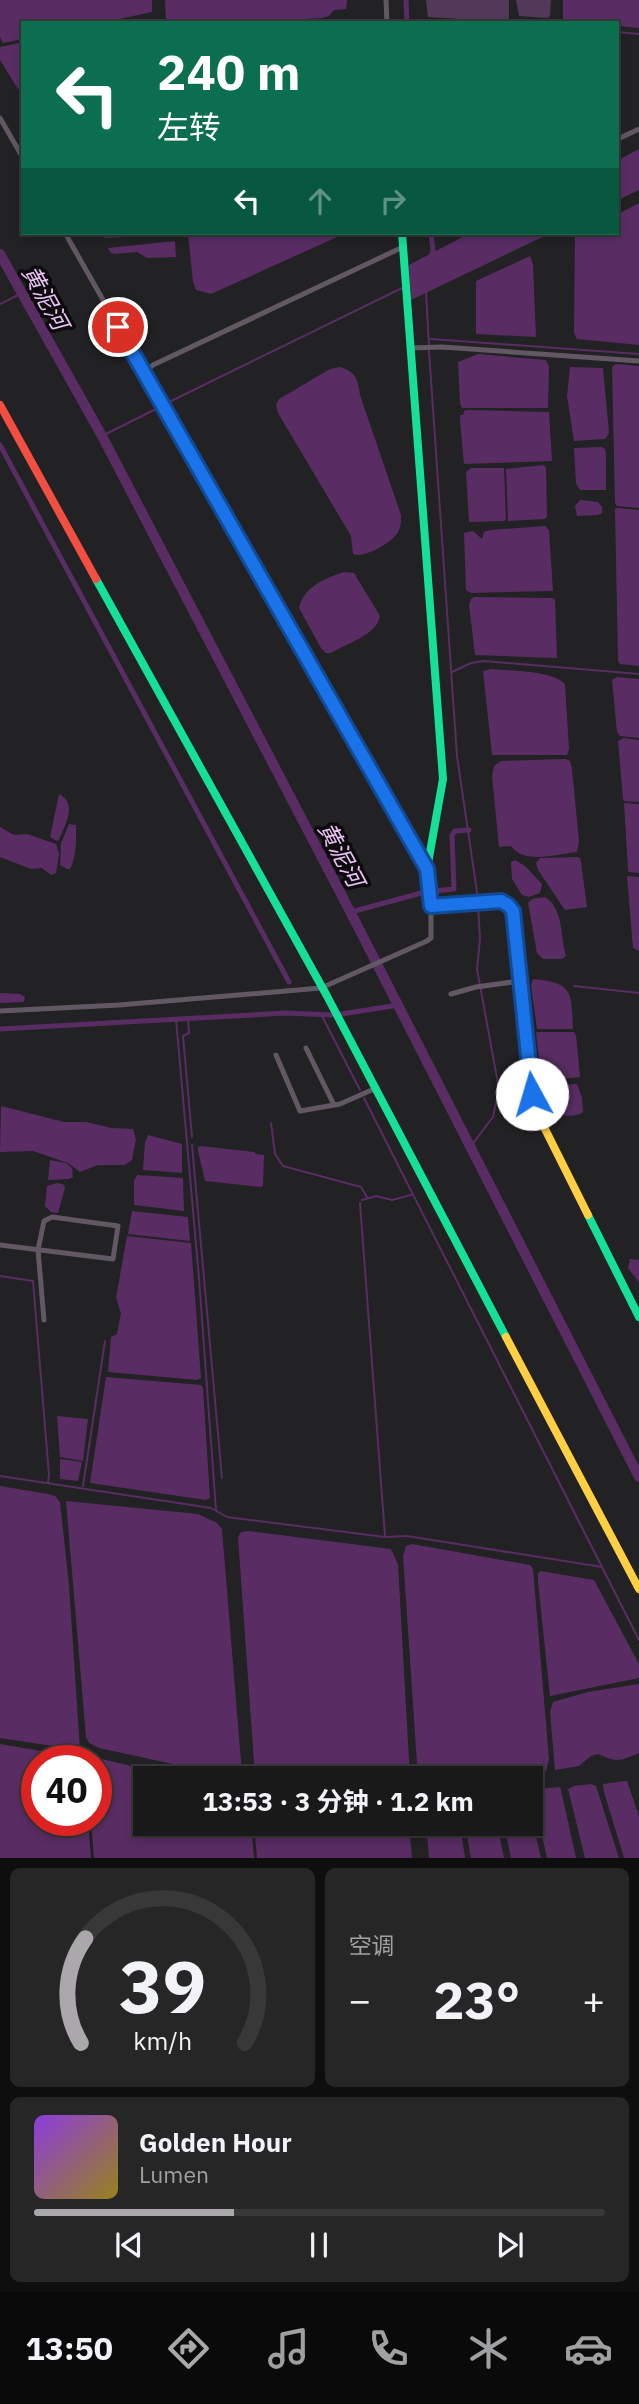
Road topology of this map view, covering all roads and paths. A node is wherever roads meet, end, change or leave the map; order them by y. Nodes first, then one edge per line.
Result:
1 (386, 0) edge
2 (387, 21) edge
3 (0, 118) edge
4 (639, 129) edge
5 (619, 139) edge
6 (21, 155) edge
7 (66, 235) edge
8 (402, 235) edge
9 (403, 247) junction
10 (411, 348) junction
11 (639, 361) edge
12 (144, 373) junction
13 (0, 405) edge
14 (427, 869) junction
15 (431, 906) junction
16 (520, 981) junction
17 (321, 988) junction
18 (451, 994) dead end
19 (0, 1011) edge
20 (306, 1048) dead end
21 (276, 1055) dead end
22 (374, 1089) junction
23 (334, 1104) junction
24 (0, 1245) edge
25 (38, 1250) junction
26 (639, 1317) edge
27 (44, 1320) dead end
28 (639, 1589) edge

1 - 2 street
3 - 6 street
4 - 5 street
7 - 12 street
8 - 9 street
9 - 10 street
9 - 12 street
10 - 11 street
10 - 14 street
12 - 14 street
13 - 17 street
14 - 15 street
15 - 16 street
15 - 17 street
16 - 18 street
16 - 26 street
17 - 19 street
17 - 22 street
20 - 23 street
21 - 23 street
22 - 23 street
22 - 28 street
24 - 25 street
25 - 25 street
25 - 27 street

